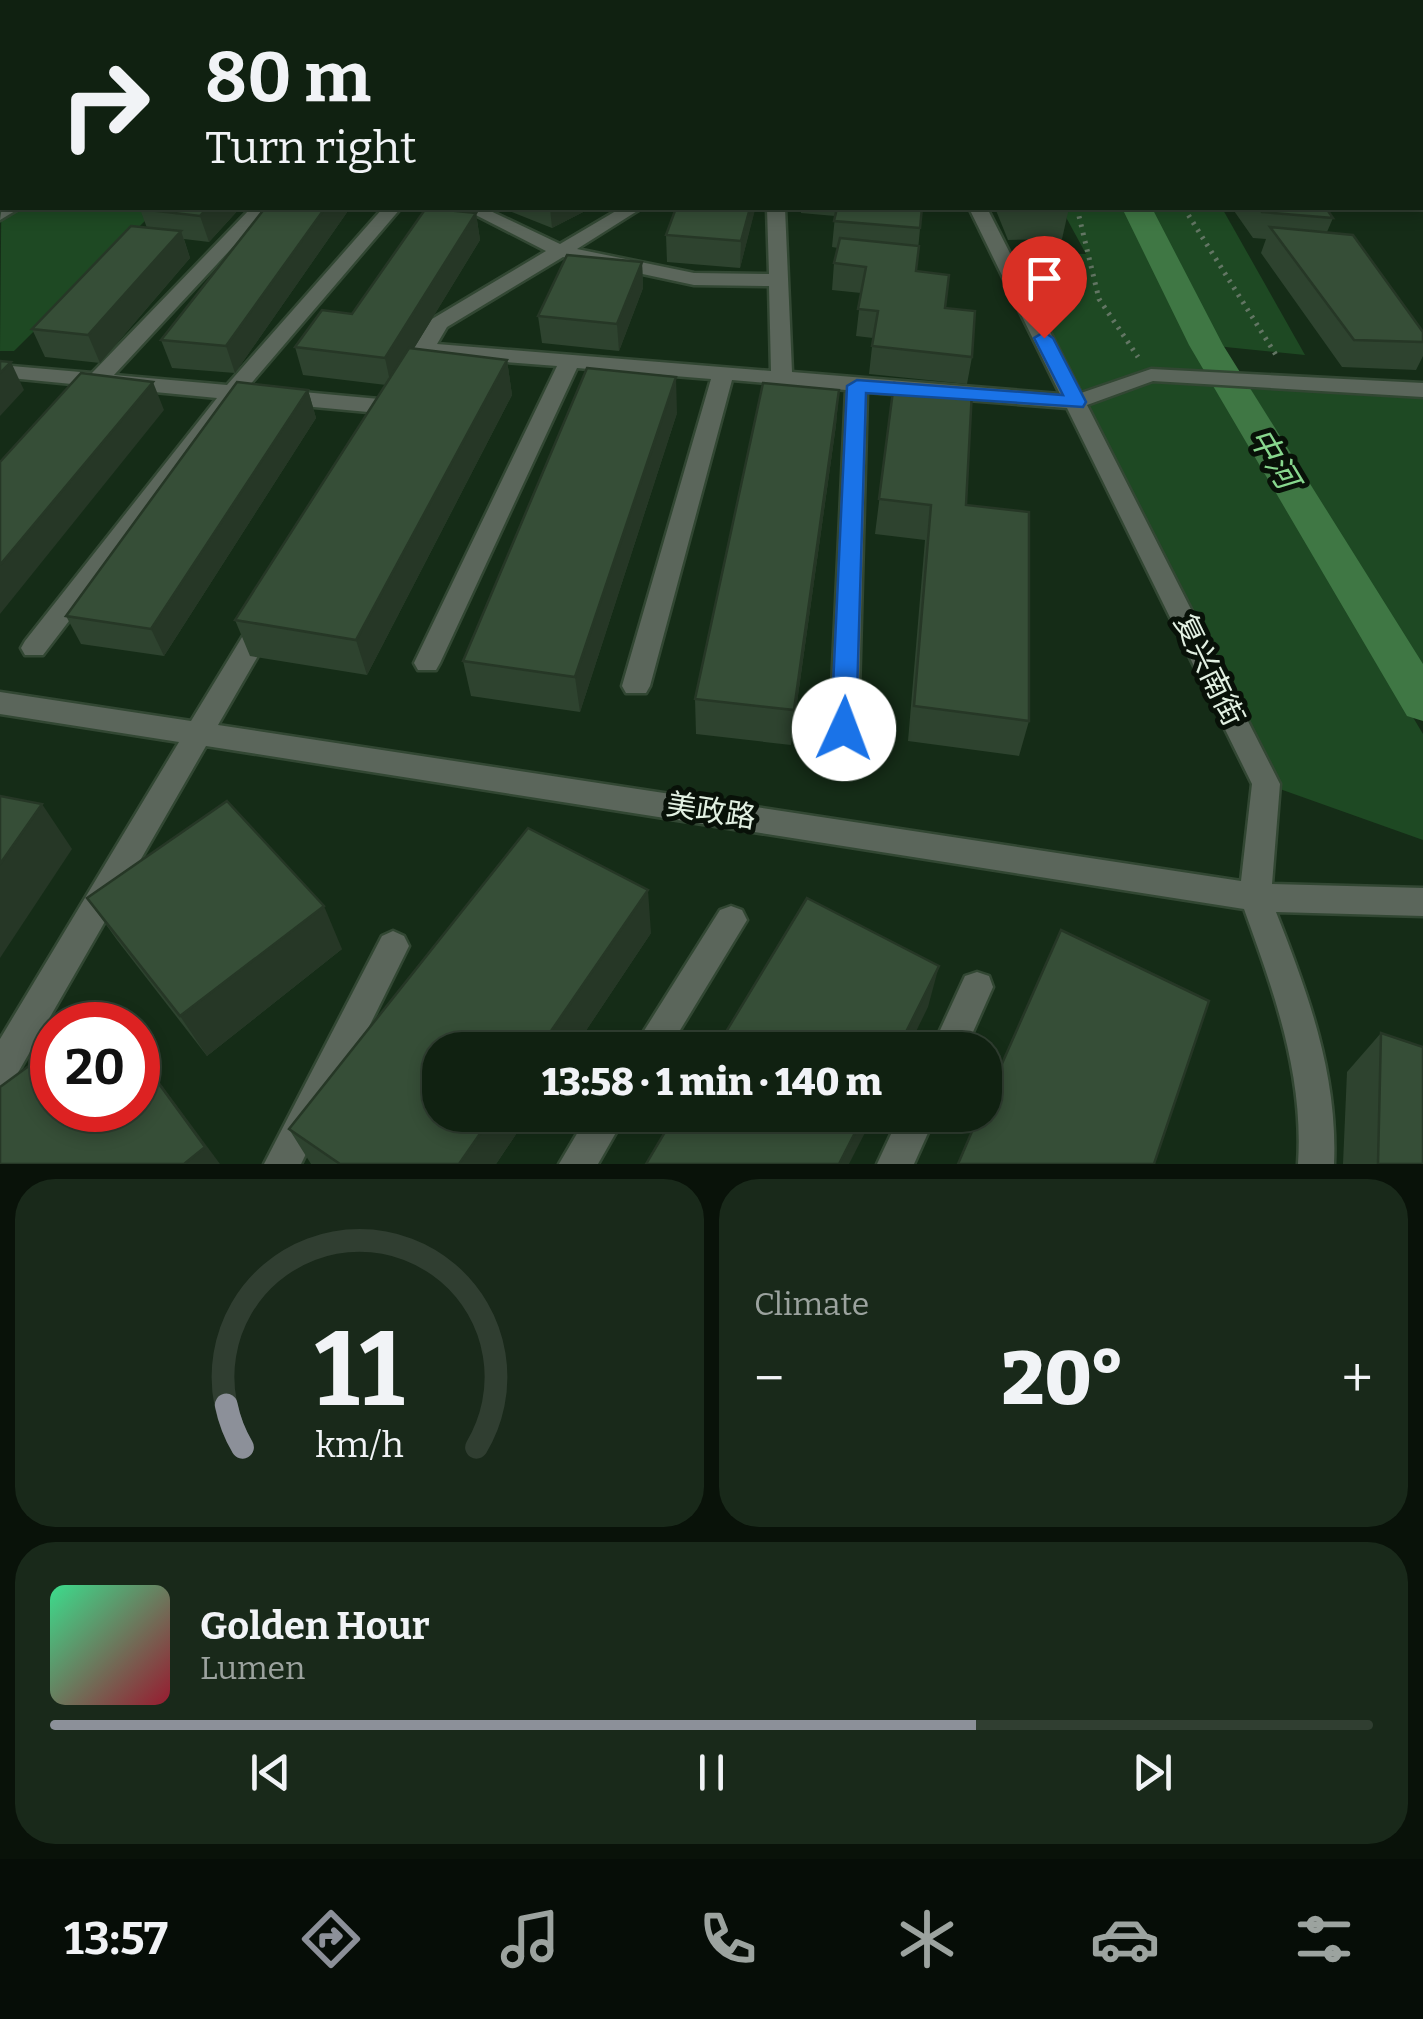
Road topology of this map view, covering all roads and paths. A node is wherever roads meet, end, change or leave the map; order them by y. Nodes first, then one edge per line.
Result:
1 (258, 210) edge
2 (390, 210) edge
3 (475, 210) edge
4 (630, 210) edge
5 (776, 210) edge
6 (979, 210) edge
7 (1077, 210) edge
8 (1185, 210) edge
9 (560, 251) junction
10 (779, 280) junction
11 (424, 349) junction
12 (569, 362) junction
13 (0, 371) edge
14 (723, 375) junction
15 (1151, 376) junction
16 (98, 380) junction
17 (782, 380) junction
18 (1292, 381) junction
19 (857, 386) junction
20 (1423, 390) edge
21 (233, 392) junction
22 (1076, 402) junction
23 (70, 408) edge
24 (281, 594) edge
25 (34, 648) dead end
26 (427, 663) dead end
27 (636, 686) dead end
28 (0, 703) edge
29 (844, 729) dead end
30 (201, 731) junction
31 (1255, 897) junction
32 (1423, 902) edge
33 (731, 920) dead end
34 (393, 946) dead end
35 (977, 988) dead end
36 (660, 1032) edge
37 (956, 1032) edge
38 (0, 1071) edge
39 (598, 1132) edge
40 (910, 1132) edge
41 (282, 1164) edge
42 (578, 1164) edge
43 (895, 1164) edge
44 (1316, 1164) edge

1 - 16 street
2 - 21 street
3 - 9 street
4 - 9 street
5 - 10 street
6 - 22 street, 复兴南街
7 - 15 path
8 - 18 path
9 - 10 street
9 - 11 street
10 - 17 street
11 - 12 street
11 - 21 street
12 - 14 street
12 - 26 street
13 - 16 street
14 - 17 street
14 - 27 street
15 - 18 street
15 - 22 street
16 - 21 street
16 - 23 street
17 - 19 street
18 - 20 street
19 - 22 street
19 - 29 street
21 - 25 street
22 - 31 street, 复兴南街
24 - 30 street
28 - 30 street, 美政路
30 - 31 street, 美政路
30 - 38 street
31 - 32 street, 美政路
31 - 44 street, 复兴南街
33 - 36 street
34 - 41 street
35 - 37 street
39 - 42 street
40 - 43 street

